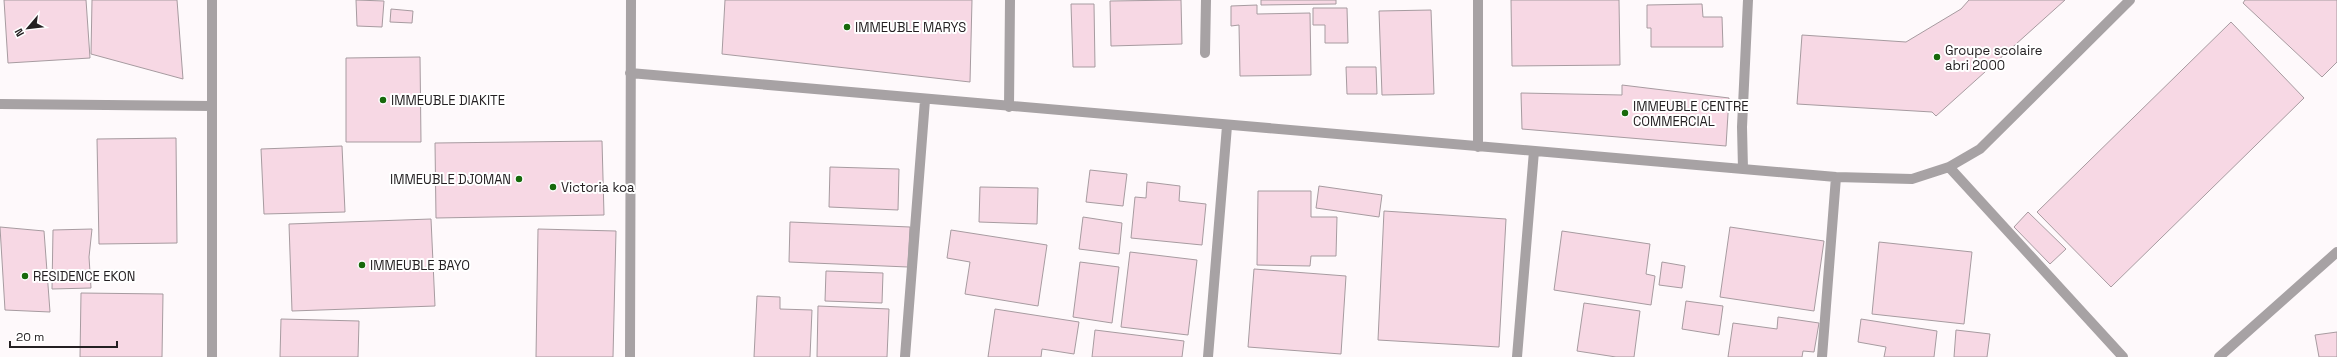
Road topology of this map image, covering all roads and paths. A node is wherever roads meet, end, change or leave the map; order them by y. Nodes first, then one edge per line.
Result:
1 (212, 0) edge
2 (631, 0) edge
3 (1010, 0) edge
4 (1206, 0) edge
5 (1478, 0) edge
6 (1748, 0) edge
7 (2130, 0) edge
8 (1205, 53) dead end
9 (630, 73) junction
10 (925, 100) junction
11 (0, 104) edge
12 (212, 106) junction
13 (1009, 107) junction
14 (1227, 126) junction
15 (1478, 147) junction
16 (1534, 151) junction
17 (1949, 168) junction
18 (1743, 169) junction
19 (1836, 177) junction
20 (2337, 252) edge
21 (212, 357) edge
22 (630, 357) edge
23 (905, 357) edge
24 (1208, 357) edge
25 (1517, 357) edge
26 (1822, 357) edge
27 (2123, 357) edge
28 (2219, 357) edge

1 - 12 street
2 - 9 street
3 - 13 street
4 - 8 street
5 - 15 street
6 - 18 street
7 - 17 street
9 - 10 street
9 - 22 street
10 - 13 street
10 - 23 street
11 - 12 street
12 - 21 street
13 - 14 street
14 - 15 street
14 - 24 street
15 - 16 street
16 - 18 street
16 - 25 street
17 - 19 street
17 - 27 street
18 - 19 street
19 - 26 street
20 - 28 street

